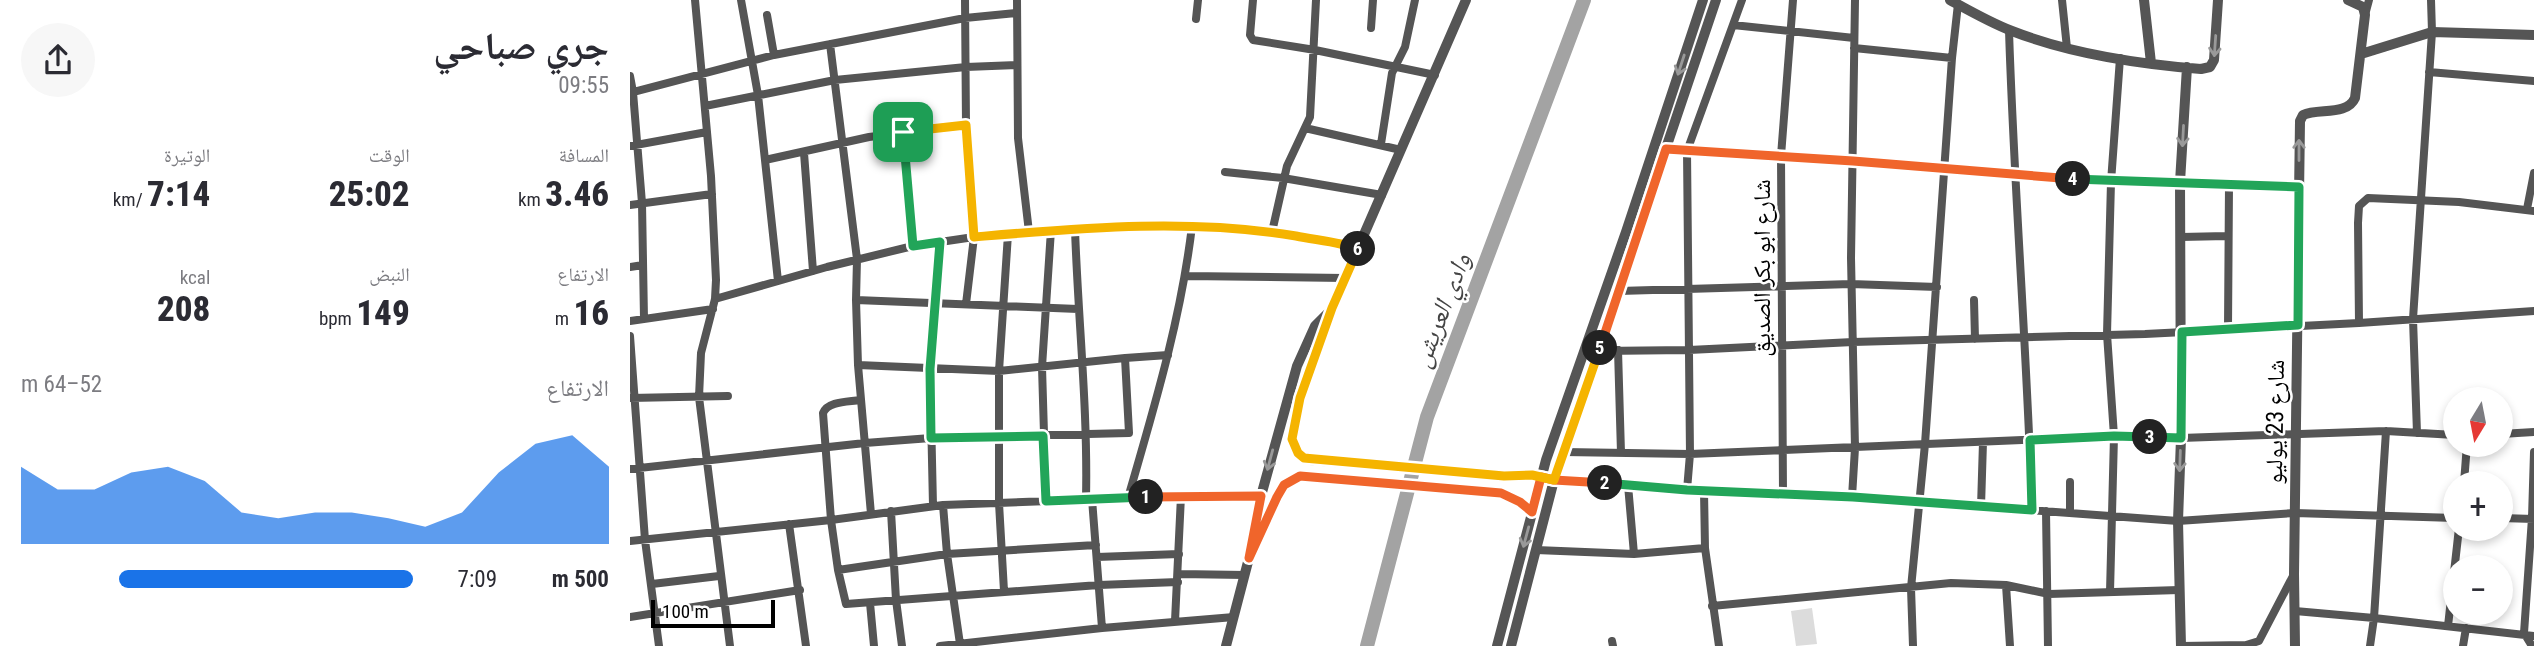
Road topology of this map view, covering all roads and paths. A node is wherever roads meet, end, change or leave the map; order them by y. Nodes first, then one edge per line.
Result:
1 (695, 0) edge
2 (741, 0) edge
3 (965, 0) edge
4 (1017, 0) edge
5 (1198, 0) edge
6 (1253, 0) edge
7 (1316, 0) edge
8 (1373, 0) edge
9 (1415, 0) edge
10 (1466, 0) edge
11 (1703, 0) edge
12 (1716, 0) edge
13 (1742, 0) edge
14 (1793, 0) edge
15 (1855, 0) edge
16 (2062, 0) edge
17 (2144, 0) edge
18 (2218, 0) edge
19 (2348, 0) edge
20 (2369, 0) edge
21 (2431, 0) edge
22 (1954, 2) edge
23 (1016, 13) junction
24 (767, 15) dead end
25 (2365, 15) junction
26 (965, 18) junction
27 (1196, 19) dead end
28 (1733, 25) junction
29 (1371, 29) dead end
30 (2009, 30) junction
31 (1791, 31) junction
32 (2432, 32) junction
33 (2534, 36) edge
34 (1854, 38) junction
35 (830, 44) junction
36 (1854, 48) junction
37 (2067, 48) junction
38 (1315, 50) junction
39 (2361, 54) junction
40 (774, 55) junction
41 (1952, 58) junction
42 (2120, 58) junction
43 (752, 60) junction
44 (2151, 62) junction
45 (1017, 65) junction
46 (1395, 65) junction
47 (966, 66) junction
48 (2187, 68) junction
49 (2429, 72) junction
50 (702, 74) junction
51 (1435, 75) junction
52 (630, 76) edge
53 (835, 80) junction
54 (2534, 81) edge
55 (632, 93) edge
56 (758, 95) junction
57 (705, 106) junction
58 (966, 125) junction
59 (1305, 128) junction
60 (707, 132) junction
61 (903, 132) junction
62 (843, 143) junction
63 (1381, 144) junction
64 (633, 145) edge
65 (1666, 149) junction
66 (1401, 150) junction
67 (1687, 151) junction
68 (804, 153) junction
69 (1781, 156) junction
70 (765, 160) junction
71 (1853, 161) junction
72 (1945, 170) junction
73 (1225, 172) dead end
74 (2534, 173) edge
75 (2014, 175) junction
76 (1283, 178) junction
77 (2111, 182) junction
78 (2180, 182) junction
79 (2229, 185) junction
80 (2299, 187) junction
81 (712, 194) junction
82 (1382, 195) junction
83 (2420, 201) junction
84 (642, 203) junction
85 (630, 205) edge
86 (2530, 210) edge
87 (1192, 226) junction
88 (1075, 229) junction
89 (1051, 230) junction
90 (1029, 232) junction
91 (1272, 232) junction
92 (1008, 234) junction
93 (2227, 236) junction
94 (974, 237) junction
95 (2181, 237) junction
96 (940, 242) junction
97 (913, 246) junction
98 (1358, 248) junction
99 (857, 259) junction
100 (643, 265) junction
101 (630, 267) edge
102 (813, 271) junction
103 (1186, 276) junction
104 (1345, 278) junction
105 (778, 281) junction
106 (1851, 284) junction
107 (1782, 285) junction
108 (1937, 287) junction
109 (1689, 288) junction
110 (1619, 291) junction
111 (715, 299) junction
112 (856, 300) junction
113 (1974, 300) dead end
114 (934, 303) junction
115 (966, 304) junction
116 (1005, 307) junction
117 (1332, 308) junction
118 (713, 309) junction
119 (1045, 309) junction
120 (1078, 309) junction
121 (2534, 311) edge
122 (645, 319) junction
123 (2413, 319) junction
124 (630, 321) edge
125 (2359, 323) junction
126 (2298, 325) junction
127 (2228, 329) junction
128 (2182, 332) junction
129 (2107, 334) junction
130 (630, 336) edge
131 (2025, 337) junction
132 (1975, 338) junction
133 (1933, 340) junction
134 (1853, 342) junction
135 (1782, 346) junction
136 (1618, 350) junction
137 (1689, 350) junction
138 (1599, 351) junction
139 (1168, 355) junction
140 (1125, 358) junction
141 (1082, 361) junction
142 (858, 365) junction
143 (1042, 367) junction
144 (930, 369) junction
145 (999, 371) junction
146 (728, 396) dead end
147 (699, 397) junction
148 (633, 398) edge
149 (860, 400) junction
150 (2386, 431) junction
151 (2534, 432) edge
152 (1129, 433) junction
153 (1147, 433) junction
154 (2417, 433) junction
155 (2513, 433) edge
156 (2443, 434) edge
157 (1087, 435) junction
158 (2296, 435) junction
159 (1043, 436) junction
160 (2114, 436) junction
161 (999, 437) junction
162 (931, 438) junction
163 (2181, 438) junction
164 (2030, 440) junction
165 (1983, 442) junction
166 (865, 443) junction
167 (1926, 444) junction
168 (826, 447) junction
169 (1855, 448) junction
170 (1783, 451) junction
171 (1564, 452) junction
172 (2534, 452) edge
173 (1621, 453) junction
174 (1690, 454) junction
175 (706, 460) junction
176 (640, 468) junction
177 (630, 469) edge
178 (1541, 477) junction
179 (1554, 480) junction
180 (2070, 482) dead end
181 (1628, 485) junction
182 (1687, 490) junction
183 (1704, 491) junction
184 (1783, 494) junction
185 (1181, 496) junction
186 (1261, 496) junction
187 (1853, 497) junction
188 (1128, 498) junction
189 (1089, 499) junction
190 (1046, 501) junction
191 (1920, 502) junction
192 (999, 503) junction
193 (943, 505) junction
194 (933, 506) junction
195 (1981, 507) junction
196 (2032, 510) junction
197 (891, 511) junction
198 (2046, 511) junction
199 (1532, 512) junction
200 (2070, 513) junction
201 (2295, 513) junction
202 (871, 514) junction
203 (2379, 516) junction
204 (2112, 517) junction
205 (2443, 518) edge
206 (2513, 518) edge
207 (2533, 519) edge
208 (831, 520) junction
209 (2178, 521) junction
210 (789, 524) junction
211 (714, 532) junction
212 (645, 540) junction
213 (630, 541) edge
214 (2458, 541) edge
215 (1096, 545) junction
216 (1705, 548) junction
217 (1536, 550) junction
218 (1000, 551) junction
219 (947, 554) junction
220 (1180, 554) junction
221 (1634, 554) junction
222 (1097, 557) junction
223 (1249, 558) junction
224 (894, 561) junction
225 (838, 570) junction
226 (2294, 574) junction
227 (1245, 575) junction
228 (719, 576) junction
229 (1179, 578) junction
230 (652, 584) junction
231 (1099, 585) junction
232 (2006, 585) junction
233 (1911, 588) junction
234 (800, 590) junction
235 (2179, 590) junction
236 (1004, 592) junction
237 (2110, 592) junction
238 (2049, 594) junction
239 (953, 596) junction
240 (896, 600) junction
241 (723, 602) junction
242 (870, 603) junction
243 (1712, 606) junction
244 (2295, 611) junction
245 (656, 612) junction
246 (630, 617) edge
247 (1234, 617) junction
248 (2374, 618) junction
249 (1175, 621) junction
250 (2448, 626) junction
251 (1102, 628) junction
252 (2466, 628) junction
253 (2524, 634) junction
254 (2534, 636) edge
255 (960, 644) junction
256 (659, 646) edge
257 (730, 646) edge
258 (806, 646) edge
259 (874, 646) edge
260 (902, 646) edge
261 (940, 646) edge
262 (1226, 646) edge
263 (1497, 646) edge
264 (1511, 646) edge
265 (1719, 646) edge
266 (1913, 646) edge
267 (2010, 646) edge
268 (2048, 646) edge
269 (2181, 646) edge
270 (2295, 646) edge
271 (2370, 646) edge
272 (2463, 646) edge
273 (2532, 646) edge

1 - 50 street
2 - 43 street
3 - 26 street
4 - 23 street
5 - 27 street
6 - 38 street
7 - 38 street
8 - 29 street
9 - 46 street
10 - 51 street
11 -> 178 street
12 - 65 street
13 - 28 street
14 - 31 street, شارع ابو بكر الصديق
15 - 34 street
16 - 37 street
17 - 44 street
18 -> 48 street
19 - 25 street
20 - 25 street
21 - 32 street
22 - 30 street
22 - 41 street
23 - 26 street
23 - 45 street
24 - 40 street
25 - 39 street, شارع 23 يوليو
26 - 35 street
26 - 47 street
28 - 31 street
28 - 67 street
30 - 37 street
30 - 75 street
31 - 34 street
31 - 69 street, شارع ابو بكر الصديق
32 - 33 street
32 - 39 street
32 - 49 street
34 - 36 street
35 - 40 street
35 - 53 street
36 - 41 street
36 - 71 street
37 - 42 street
38 - 46 street
38 - 59 street
80 -> 39 street, شارع 23 يوليو
40 - 43 street
41 - 72 street
42 - 44 street
42 - 77 street
43 - 50 street
43 - 56 street
44 - 48 street
45 - 47 street
45 - 90 street
46 - 51 street
46 - 63 street
47 - 53 street
47 - 58 street
48 -> 78 street
49 - 54 street
49 - 83 street
50 - 55 street
50 - 57 street
51 - 66 street
52 - 55 street
53 - 56 street
53 - 62 street
55 - 64 street
56 - 57 street
56 - 70 street
57 - 60 street
58 - 61 street
58 - 94 street
59 - 63 street
59 - 76 street
60 - 64 street
60 - 81 street
61 - 62 street
61 - 97 street
62 - 68 street
62 - 99 street
63 - 66 street
64 - 84 street
65 - 67 street
65 - 110 street
66 - 82 street
67 - 69 street
67 - 109 street
68 - 70 street
68 - 102 street
69 - 71 street
69 - 107 street, شارع ابو بكر الصديق
70 - 105 street
71 - 72 street
71 - 106 street
72 - 75 street
72 - 108 street
73 - 76 street
74 - 86 street
75 - 77 street
75 - 131 street
76 - 82 street
76 - 91 street
77 - 78 street
77 - 129 street
78 - 79 street
78 - 95 street
79 - 80 street
79 - 93 street
80 - 126 street, شارع 23 يوليو
81 - 84 street
81 - 111 street
82 - 98 street
83 - 86 street
83 - 123 street
83 - 125 street
84 - 85 street
84 - 100 street
87 - 88 street
87 - 91 street
87 - 103 street
88 - 89 street
88 - 120 street
89 - 90 street
89 - 119 street
90 - 92 street
91 - 98 street
92 - 94 street
92 - 116 street
93 - 95 street
93 - 127 street
94 - 96 street
94 - 115 street
95 - 128 street
96 - 97 street
96 - 114 street
97 - 99 street
98 - 104 street
99 - 102 street
99 - 112 street
100 - 101 street
100 - 122 street
102 - 105 street
103 - 104 street
103 - 139 street
104 - 117 street
105 - 111 street
106 - 107 street
106 - 108 street
106 - 134 street
107 - 109 street
107 - 135 street, شارع ابو بكر الصديق
108 - 133 street
109 - 110 street
109 - 137 street
110 - 138 street
111 - 118 street
112 - 114 street
112 - 142 street
113 - 132 street
114 - 115 street
114 - 144 street
115 - 116 street
116 - 119 street
116 - 145 street
117 - 178 street
117 -> 186 street
118 - 122 street
118 - 147 street
119 - 120 street
119 - 143 street
120 - 141 street
121 - 123 street
122 - 124 street
123 - 125 street
123 - 154 street
125 - 126 street
126 - 127 street
126 - 158 street, شارع 23 يوليو
127 - 128 street
128 - 129 street
128 - 163 street
129 - 131 street
129 - 160 street
130 - 148 street
131 - 132 street
131 - 164 street
132 - 133 street
133 - 134 street
133 - 167 street
134 - 135 street
134 - 169 street
135 - 137 street
135 - 170 street, شارع ابو بكر الصديق
136 - 137 street
136 - 138 street
136 - 173 street
137 - 174 street
138 - 171 street
139 - 140 street
139 - 153 street
140 - 141 street
140 - 152 street
141 - 143 street
141 - 157 street
142 - 144 street
142 - 149 street
143 - 145 street
143 - 159 street
144 - 145 street
144 - 162 street
145 - 161 street
146 - 147 street
147 - 148 street
147 - 175 street
148 - 176 street
149 - 166 street
149 - 168 street
150 - 154 street
150 - 158 street
150 - 203 street
151 - 155 street
152 - 153 street
152 - 157 street
153 - 188 street
154 - 156 street
157 - 159 street
157 - 189 street
158 - 163 street
158 - 201 street, شارع 23 يوليو
159 - 161 street
159 - 190 street
160 - 163 street
160 - 164 street
160 - 204 street
161 - 162 street
161 - 192 street
162 - 166 street
162 - 194 street
163 -> 209 street
164 - 165 street
164 - 196 street
165 - 167 street
165 - 195 street
166 - 168 street
166 - 202 street
167 - 169 street
167 - 191 street
168 - 175 street
168 - 208 street
169 - 170 street
169 - 187 street
170 - 174 street
170 - 184 street, شارع ابو بكر الصديق
171 - 173 street
171 - 179 street
172 - 207 street
173 - 174 street
174 - 182 street
175 - 176 street
175 - 211 street
176 - 177 street
176 - 212 street
178 - 179 street
178 - 199 street
179 - 181 street
179 - 217 street
180 - 200 street
181 - 182 street
181 - 221 street
182 - 183 street
183 - 184 street
183 - 216 street
184 - 187 street
185 - 186 street
185 - 188 street
185 - 220 street
186 - 223 street
187 - 191 street
188 - 189 street
189 - 190 street
189 - 215 street
190 - 192 street
191 - 195 street
191 - 233 street
192 - 193 street
192 - 218 street
193 - 194 street
193 - 219 street
194 - 197 street
195 - 196 street
196 - 198 street
197 - 202 street
197 - 224 street
198 - 200 street
198 - 238 street
199 - 223 street
199 -> 263 street
200 - 204 street
201 - 203 street
201 - 209 street
201 - 226 street, شارع 23 يوليو
202 - 208 street
203 - 205 street
203 - 248 street
204 - 209 street
204 - 237 street
206 - 207 street
207 - 253 street
208 - 210 street
208 - 225 street
209 - 235 street
210 - 211 street
210 - 234 street
211 - 212 street
211 - 228 street
212 - 213 street
212 - 230 street
214 - 250 street
215 - 218 street
215 - 222 street
216 - 221 street
216 - 243 street
217 - 221 street
217 - 264 street
218 - 219 street
218 - 236 street
219 - 224 street
219 - 239 street
220 - 222 street
220 - 229 street
222 - 231 street
223 - 227 street
224 - 225 street
224 - 240 street
225 - 242 street
226 - 244 street, شارع 23 يوليو
226 - 269 street
227 - 229 street
227 - 247 street
228 - 230 street
228 - 241 street
229 - 231 street
229 - 249 street
230 - 245 street
231 - 236 street
231 - 251 street
232 - 233 street
232 - 238 street
232 - 267 street
233 - 243 street
233 - 266 street
234 - 241 street
234 - 258 street
235 - 237 street
235 - 269 street
236 - 239 street
237 - 238 street
238 - 268 street
239 - 240 street
239 - 255 street
240 - 242 street
240 - 260 street
241 - 245 street
241 - 257 street
242 - 259 street
243 - 265 street
244 - 248 street
244 - 270 street, شارع 23 يوليو
245 - 246 street
245 - 256 street
247 - 249 street
247 - 262 street
248 - 250 street
248 - 271 street
249 - 251 street
250 - 252 street
251 - 255 street
252 - 253 street
252 - 272 street
253 - 254 street
253 - 273 street
255 - 261 street

